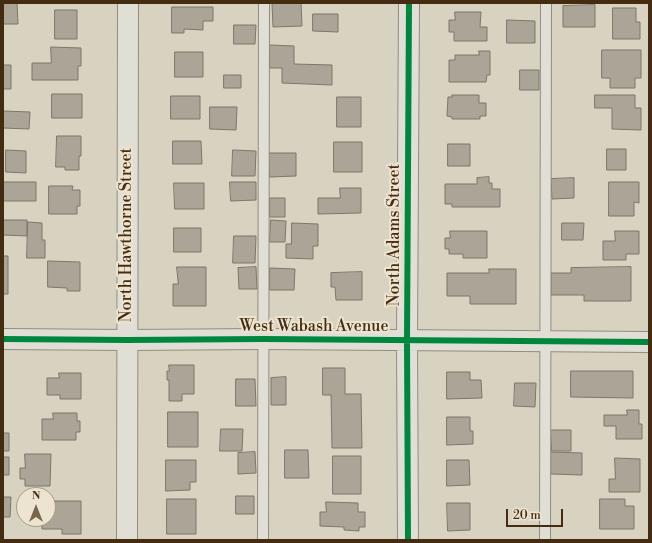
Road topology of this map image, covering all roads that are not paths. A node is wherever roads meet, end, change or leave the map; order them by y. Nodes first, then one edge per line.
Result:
1 (128, 3) edge
2 (264, 3) edge
3 (409, 3) edge
4 (546, 3) edge
5 (263, 339) junction
6 (3, 340) edge
7 (127, 340) junction
8 (407, 340) junction
9 (545, 342) junction
10 (649, 342) edge
11 (127, 540) edge
12 (263, 540) edge
13 (408, 540) edge
14 (545, 540) edge

1 - 7 street, North Hawthorne Street
2 - 5 lane
3 - 8 street, North Adams Street
4 - 9 lane
5 - 7 street, West Wabash Avenue
5 - 8 street, West Wabash Avenue
5 - 12 lane
6 - 7 street, West Wabash Avenue
7 - 11 street, North Hawthorne Street
8 - 9 street, West Wabash Avenue
8 - 13 street, North Adams Street
9 - 10 street, West Wabash Avenue
9 - 14 lane

